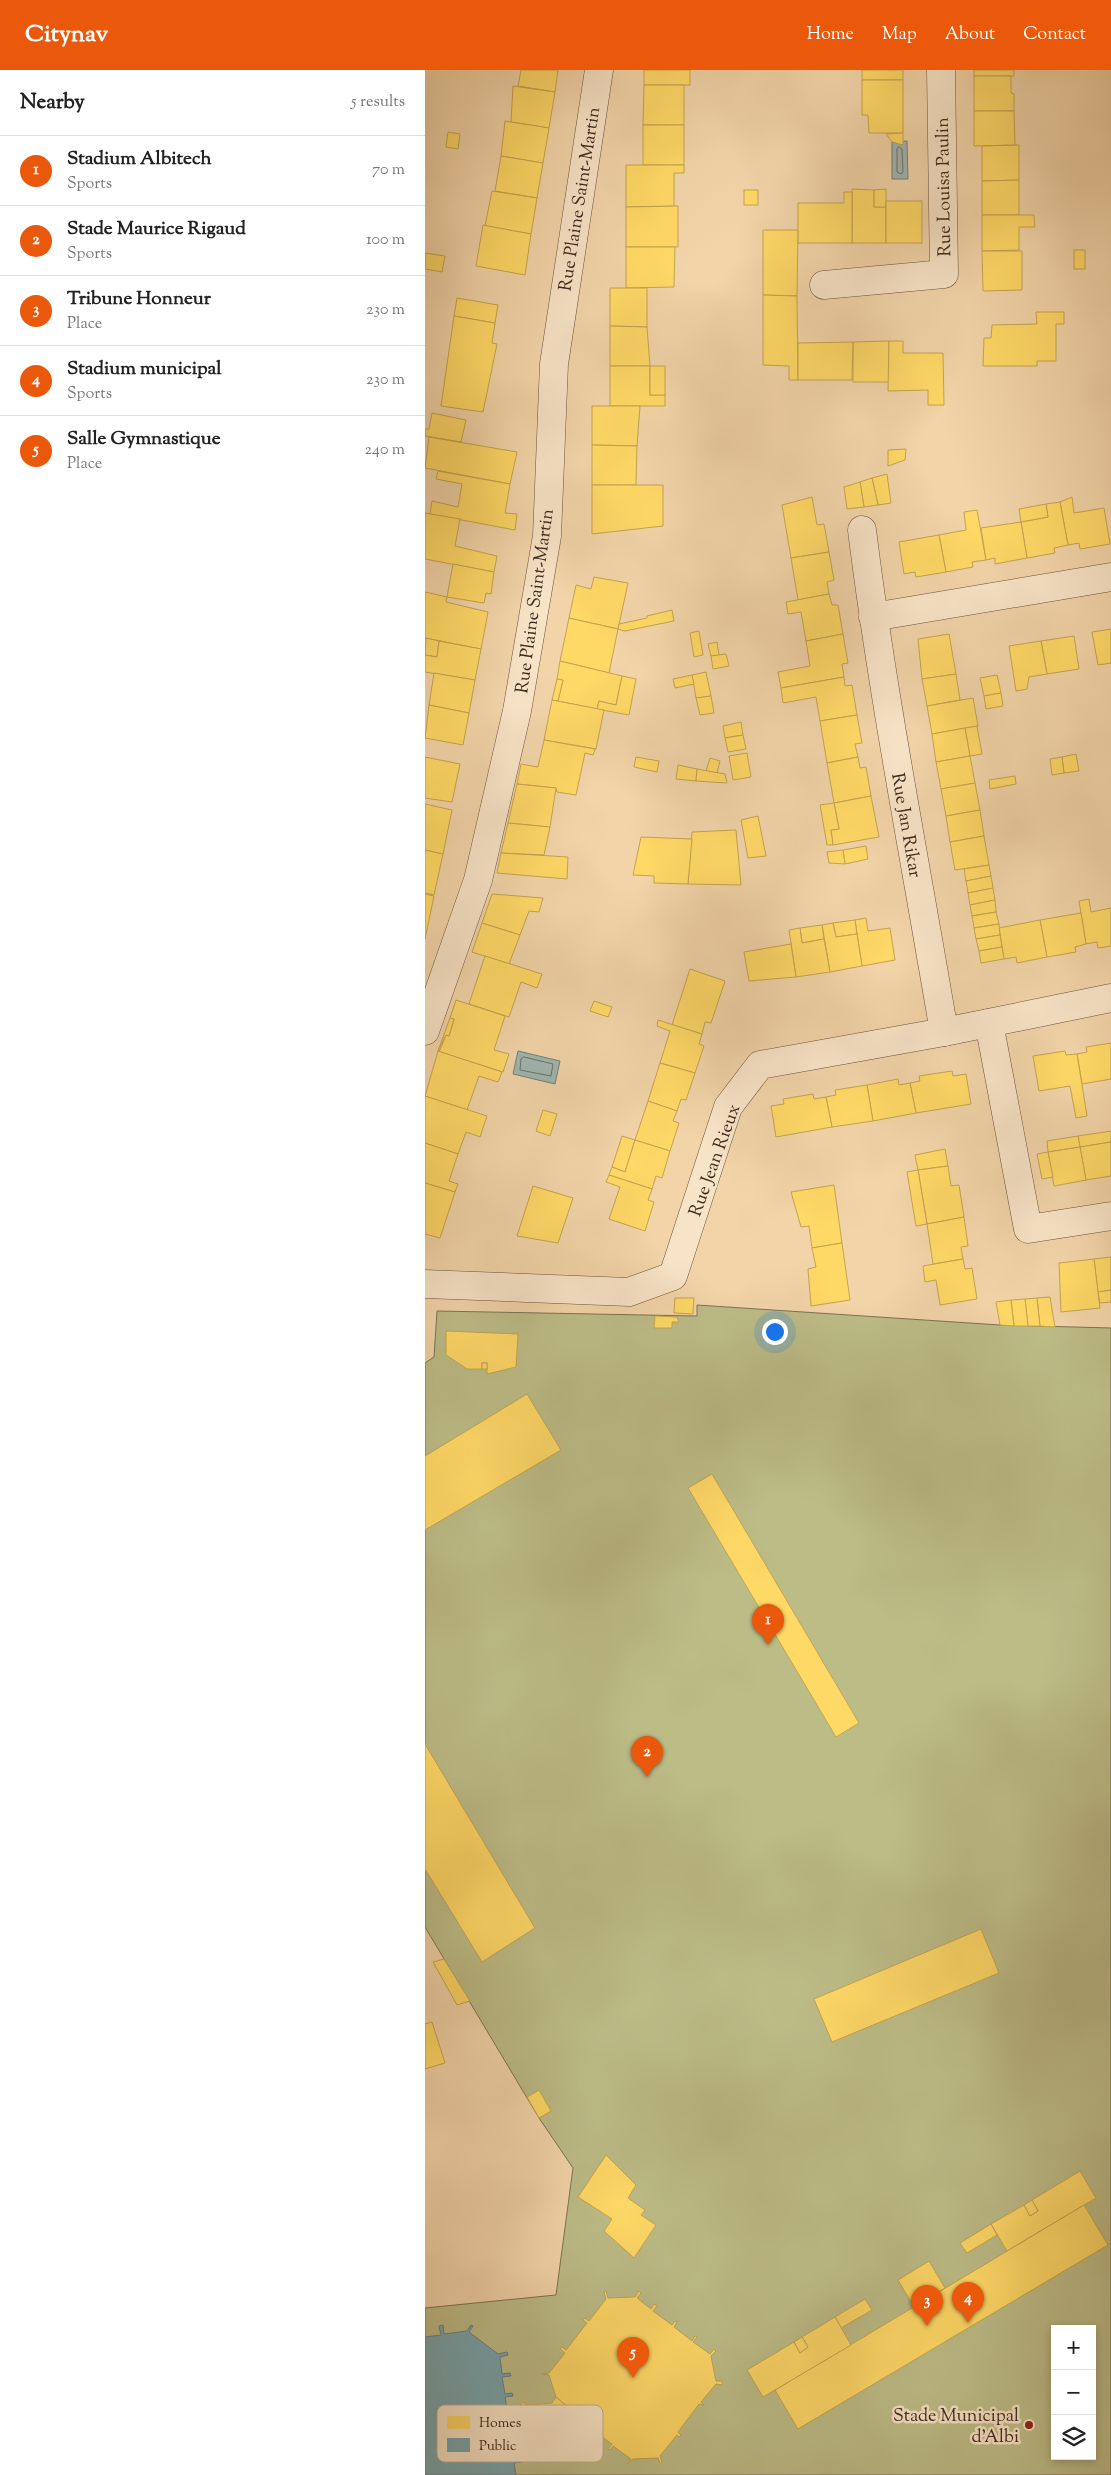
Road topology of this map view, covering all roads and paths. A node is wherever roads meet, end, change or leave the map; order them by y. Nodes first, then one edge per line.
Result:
1 (599, 70) edge
2 (941, 70) edge
3 (824, 285) dead end
4 (862, 530) dead end
5 (1111, 577) edge
6 (873, 617) junction
7 (1111, 998) edge
8 (989, 1023) junction
9 (425, 1031) edge
10 (944, 1032) junction
11 (1111, 1216) edge
12 (425, 1284) edge

1 - 9 street, Rue Plaine Saint-Martin
2 - 3 street, Rue Louisa Paulin
4 - 6 street, Rue Jan Rikar
5 - 6 street
6 - 10 street, Rue Jan Rikar
7 - 8 street, Rue Jean Rieux
8 - 10 street, Rue Jean Rieux
8 - 11 street
10 - 12 street, Rue Jean Rieux

